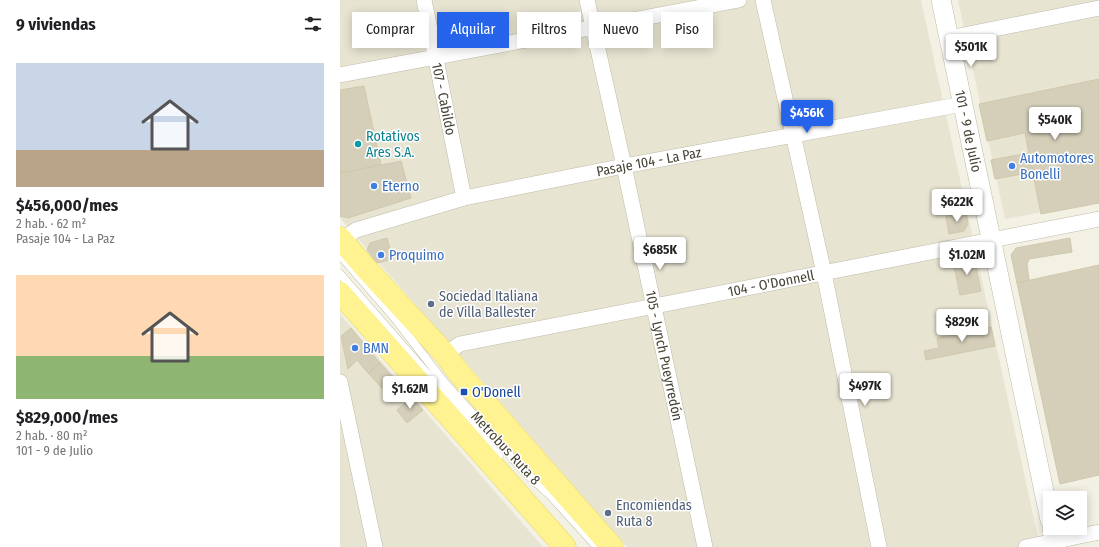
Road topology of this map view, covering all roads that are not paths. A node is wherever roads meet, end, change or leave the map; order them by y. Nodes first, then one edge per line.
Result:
1 (424, 0) edge
2 (587, 0) edge
3 (739, 0) edge
4 (763, 0) edge
5 (941, 0) edge
6 (1099, 8) edge
7 (589, 12) edge
8 (653, 16) edge
9 (589, 28) edge
10 (949, 38) junction
11 (597, 48) edge
12 (436, 56) junction
13 (340, 75) edge
14 (963, 104) junction
15 (793, 135) junction
16 (624, 166) junction
17 (464, 198) junction
18 (1099, 219) edge
19 (991, 239) junction
20 (340, 245) edge
21 (824, 273) junction
22 (340, 274) edge
23 (340, 293) edge
24 (654, 306) junction
25 (446, 354) junction
26 (340, 382) edge
27 (505, 464) dead end
28 (1044, 491) edge
29 (1099, 532) edge
30 (1054, 539) edge
31 (376, 547) edge
32 (565, 547) edge
33 (597, 547) edge
34 (612, 547) edge
35 (705, 547) edge
36 (879, 547) edge
37 (1026, 547) edge

1 - 12 street, 107 - Cabildo
2 - 7 street, 105 - Lynch Pueyrredón
3 - 8 street
4 - 15 street
5 - 10 street, 101 - 9 de Julio
6 - 10 street
9 - 12 street
10 - 14 street, 101 - 9 de Julio
11 - 16 street, 105 - Lynch Pueyrredón
12 - 13 street
12 - 17 street, 107 - Cabildo
14 - 15 street, Pasaje 104 - La Paz
14 - 19 street, 101 - 9 de Julio
15 - 16 street, Pasaje 104 - La Paz
15 - 21 street
16 - 17 street, Pasaje 104 - La Paz
16 - 24 street, 105 - Lynch Pueyrredón
17 - 20 street, Pasaje 104 - La Paz
18 - 19 street, 104 - O'Donnell
19 - 21 street, 104 - O'Donnell
19 - 28 street, 101 - 9 de Julio
20 - 25 main road
20 - 33 lane, Metrobus Ruta 8
21 - 24 street, 104 - O'Donnell
21 - 36 street
22 - 27 lane, Metrobus Ruta 8
23 - 32 main road
24 - 25 street, 104 - O'Donnell
24 - 35 street, 105 - Lynch Pueyrredón
25 - 34 main road
26 - 31 street
29 - 30 street
30 - 37 street

